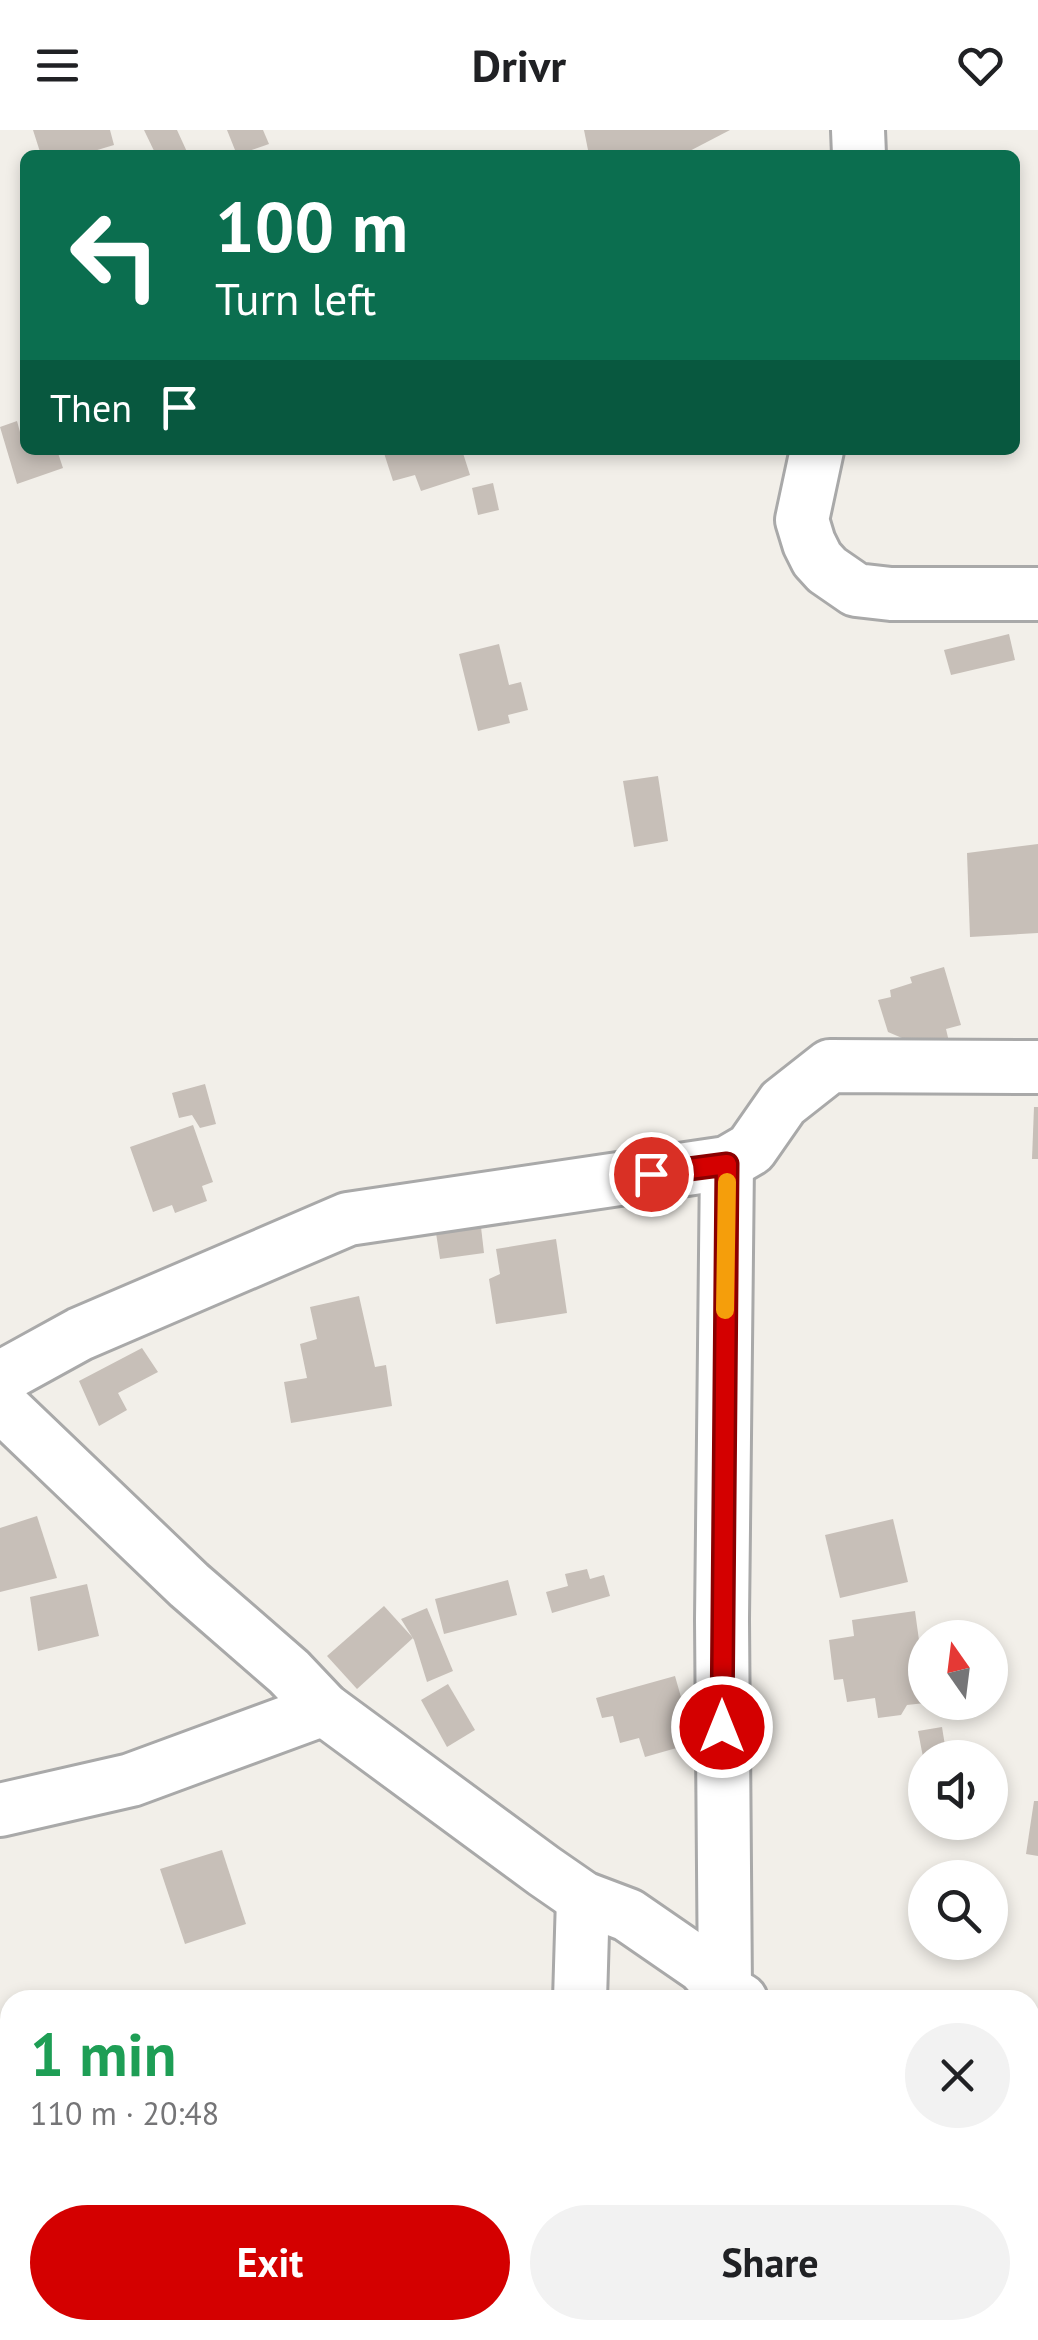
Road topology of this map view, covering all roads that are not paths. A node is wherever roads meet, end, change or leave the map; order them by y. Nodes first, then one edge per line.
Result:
1 (816, 455) edge
2 (1038, 594) edge
3 (1038, 1067) edge
4 (727, 1164) junction
5 (0, 1378) edge
6 (8, 1421) edge
7 (324, 1709) junction
8 (0, 1810) edge
9 (583, 1898) junction
10 (580, 1990) edge
11 (727, 1990) edge
12 (733, 1990) edge

1 - 2 street
3 - 4 street
4 - 5 street
4 - 12 street
6 - 7 street
7 - 8 street
7 - 9 street
9 - 10 street
9 - 11 street

